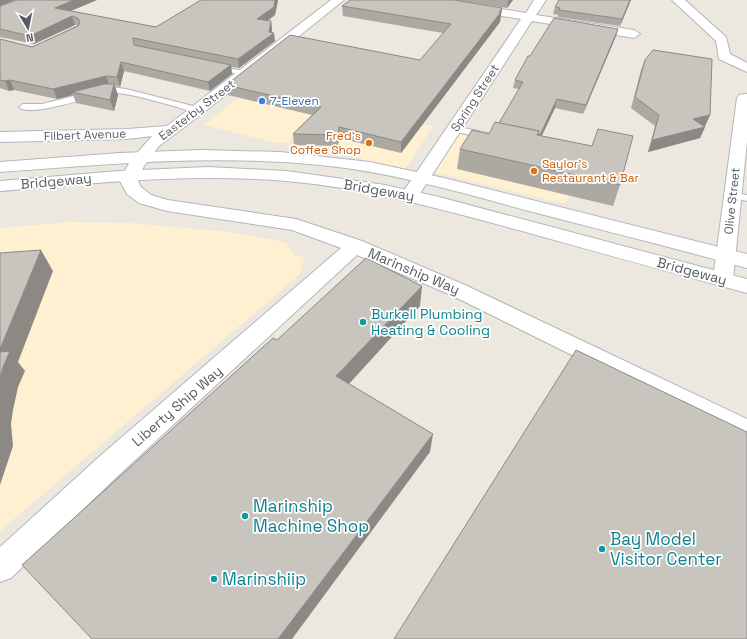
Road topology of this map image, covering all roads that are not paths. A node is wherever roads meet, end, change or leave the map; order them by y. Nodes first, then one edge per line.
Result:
1 (338, 0) edge
2 (424, 0) edge
3 (540, 0) edge
4 (678, 0) edge
5 (528, 17) junction
6 (634, 34) dead end
7 (722, 40) junction
8 (734, 45) dead end
9 (207, 65) edge
10 (747, 68) edge
11 (244, 73) junction
12 (744, 98) dead end
13 (23, 107) dead end
14 (198, 110) junction
15 (455, 129) junction
16 (171, 130) junction
17 (0, 137) edge
18 (499, 139) edge
19 (136, 166) junction
20 (0, 167) edge
21 (421, 178) junction
22 (0, 186) edge
23 (410, 195) junction
24 (740, 197) edge
25 (355, 246) junction
26 (726, 256) junction
27 (747, 261) edge
28 (723, 279) junction
29 (747, 286) edge
30 (747, 431) edge
31 (0, 567) edge

1 - 11 street, Easterby Street
2 - 5 street
3 - 5 street, Spring Street
4 - 7 street
5 - 6 street
5 - 15 street, Spring Street
7 - 8 street
7 - 10 street
9 - 11 lane
11 - 14 street, Easterby Street
12 - 24 street, Olive Street
13 - 14 lane
14 - 16 street, Easterby Street
15 - 18 lane
15 - 21 street, Spring Street
16 - 17 street, Filbert Avenue
16 - 19 street, Easterby Street
19 - 20 street, Bridgeway
19 - 21 street, Bridgeway
19 - 22 street, Bridgeway
19 - 23 street, Bridgeway
19 - 25 street, Marinship Way
21 - 23 street, Spring Street
21 - 26 street, Bridgeway
23 - 28 street, Bridgeway
24 - 26 street, Olive Street
25 - 30 street, Marinship Way
25 - 31 street, Liberty Ship Way
26 - 27 street, Bridgeway
26 - 28 street, Olive Street
28 - 29 street, Bridgeway

